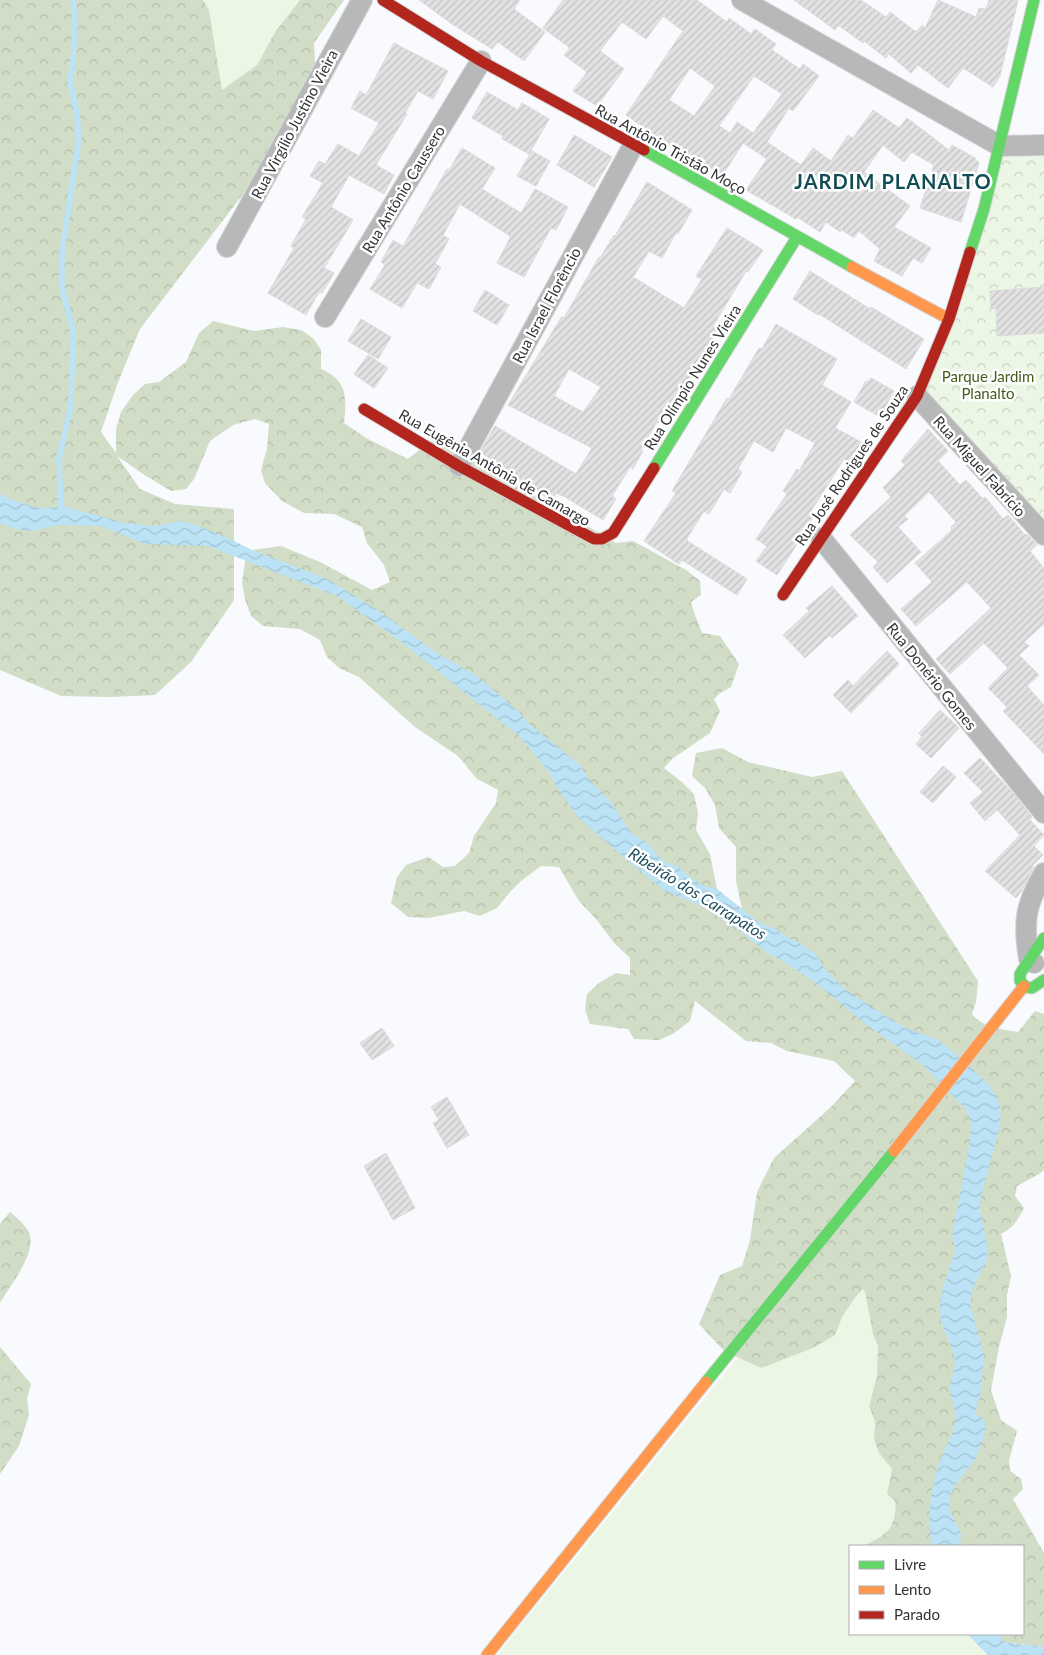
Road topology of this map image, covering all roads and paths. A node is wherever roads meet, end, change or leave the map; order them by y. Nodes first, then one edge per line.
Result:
1 (362, 0) edge
2 (382, 0) edge
3 (742, 0) edge
4 (1034, 0) edge
5 (481, 61) junction
6 (634, 144) junction
7 (1044, 145) edge
8 (1000, 146) junction
9 (797, 237) junction
10 (228, 247) dead end
11 (325, 317) dead end
12 (949, 319) junction
13 (917, 396) junction
14 (364, 409) dead end
15 (459, 466) junction
16 (613, 533) joint
17 (1044, 535) edge
18 (821, 538) junction
19 (783, 595) dead end
20 (1044, 814) edge
21 (1044, 873) edge
22 (1044, 938) edge
23 (1036, 965) edge
24 (1044, 980) edge
25 (1024, 986) junction
26 (487, 1655) edge

1 - 10 street, Rua Virgílio Justino Vieira
2 - 5 street, Rua Antônio Tristão Moço
3 - 8 street
4 - 8 street, Rua José Rodrigues de Souza
5 - 6 street, Rua Antônio Tristão Moço
5 - 11 street, Rua Antônio Caussero
6 - 9 street, Rua Antônio Tristão Moço
6 - 15 street, Rua Israel Florêncio
7 - 8 street
8 - 12 street, Rua José Rodrigues de Souza
9 - 12 street, Rua Antônio Tristão Moço
9 - 16 street, Rua Olímpio Nunes Vieira
12 - 13 street, Rua José Rodrigues de Souza
13 - 17 street, Rua Miguel Fabrício
13 - 18 street, Rua José Rodrigues de Souza
14 - 15 street, Rua Eugênia Antônia de Camargo
15 - 16 street, Rua Eugênia Antônia de Camargo
18 - 19 street, Rua José Rodrigues de Souza
18 - 20 street, Rua Donério Gomes
21 - 23 street
22 - 23 street
23 - 25 street
24 - 25 street
25 - 26 street

